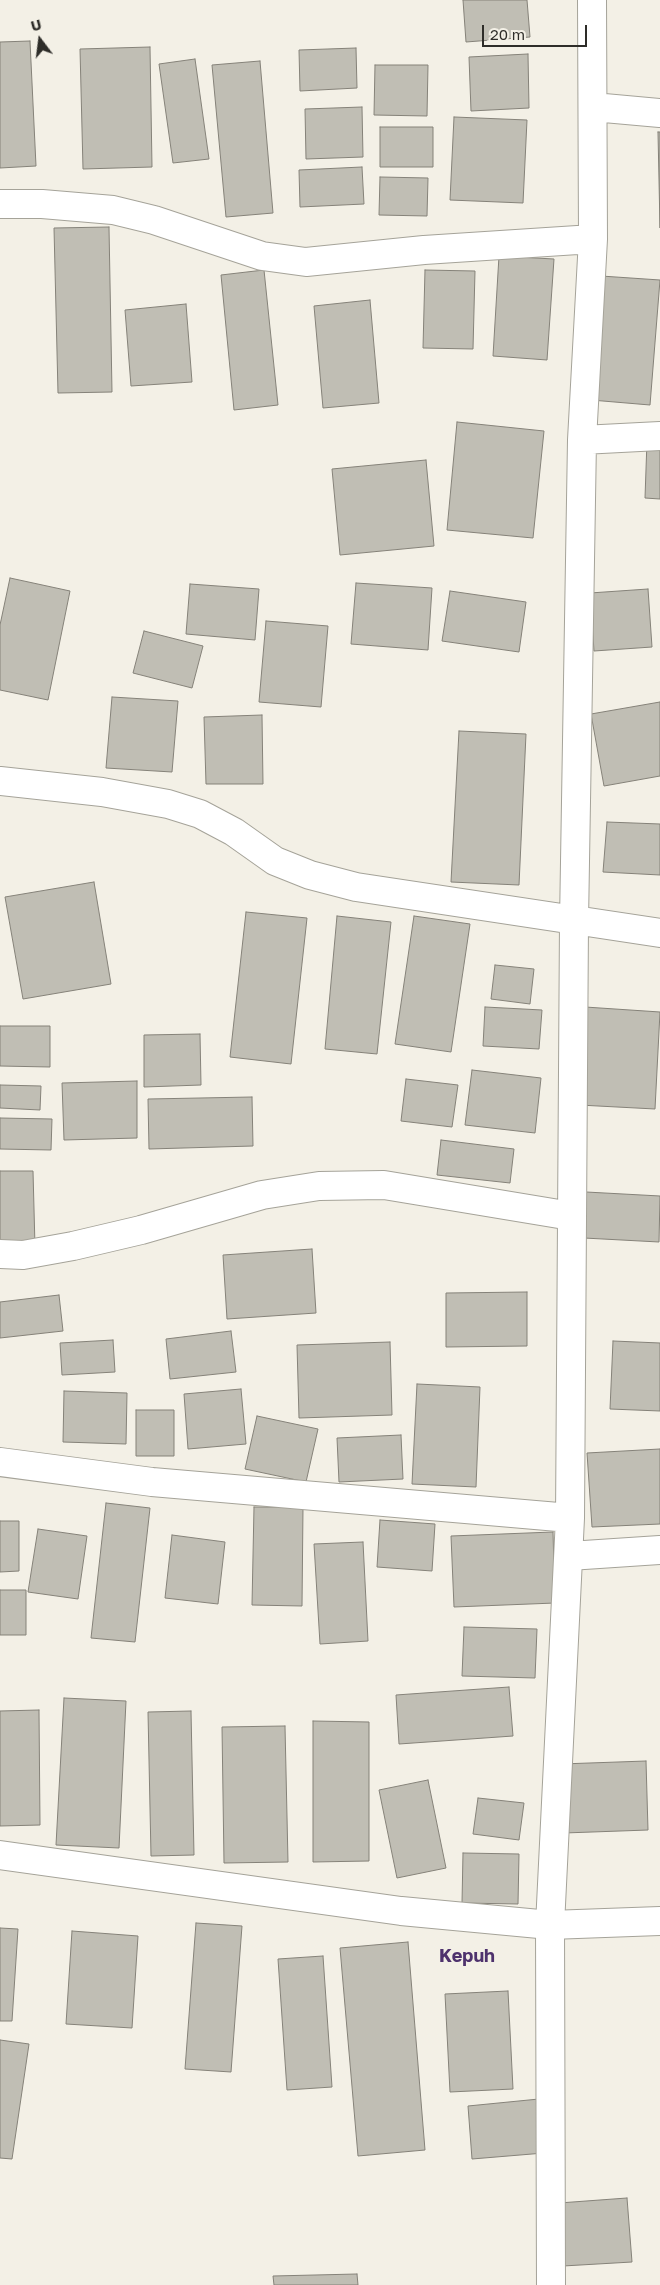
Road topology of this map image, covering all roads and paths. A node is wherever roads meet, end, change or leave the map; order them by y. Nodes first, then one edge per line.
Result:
1 (592, 0) edge
2 (593, 108) junction
3 (660, 113) edge
4 (0, 204) edge
5 (593, 239) junction
6 (660, 436) edge
7 (582, 440) junction
8 (0, 781) edge
9 (574, 922) junction
10 (660, 933) edge
11 (571, 1216) junction
12 (0, 1254) edge
13 (0, 1462) edge
14 (570, 1518) junction
15 (660, 1550) edge
16 (569, 1556) junction
17 (0, 1855) edge
18 (660, 1921) edge
19 (550, 1925) junction
20 (551, 2285) edge

1 - 2 street
2 - 3 street
2 - 5 street
4 - 5 street
5 - 7 street
6 - 7 street
7 - 9 street
8 - 9 street
9 - 10 street
9 - 11 street
11 - 12 street
11 - 14 street
13 - 14 street
14 - 16 street
15 - 16 street
16 - 19 street
17 - 19 street
18 - 19 street
19 - 20 street

